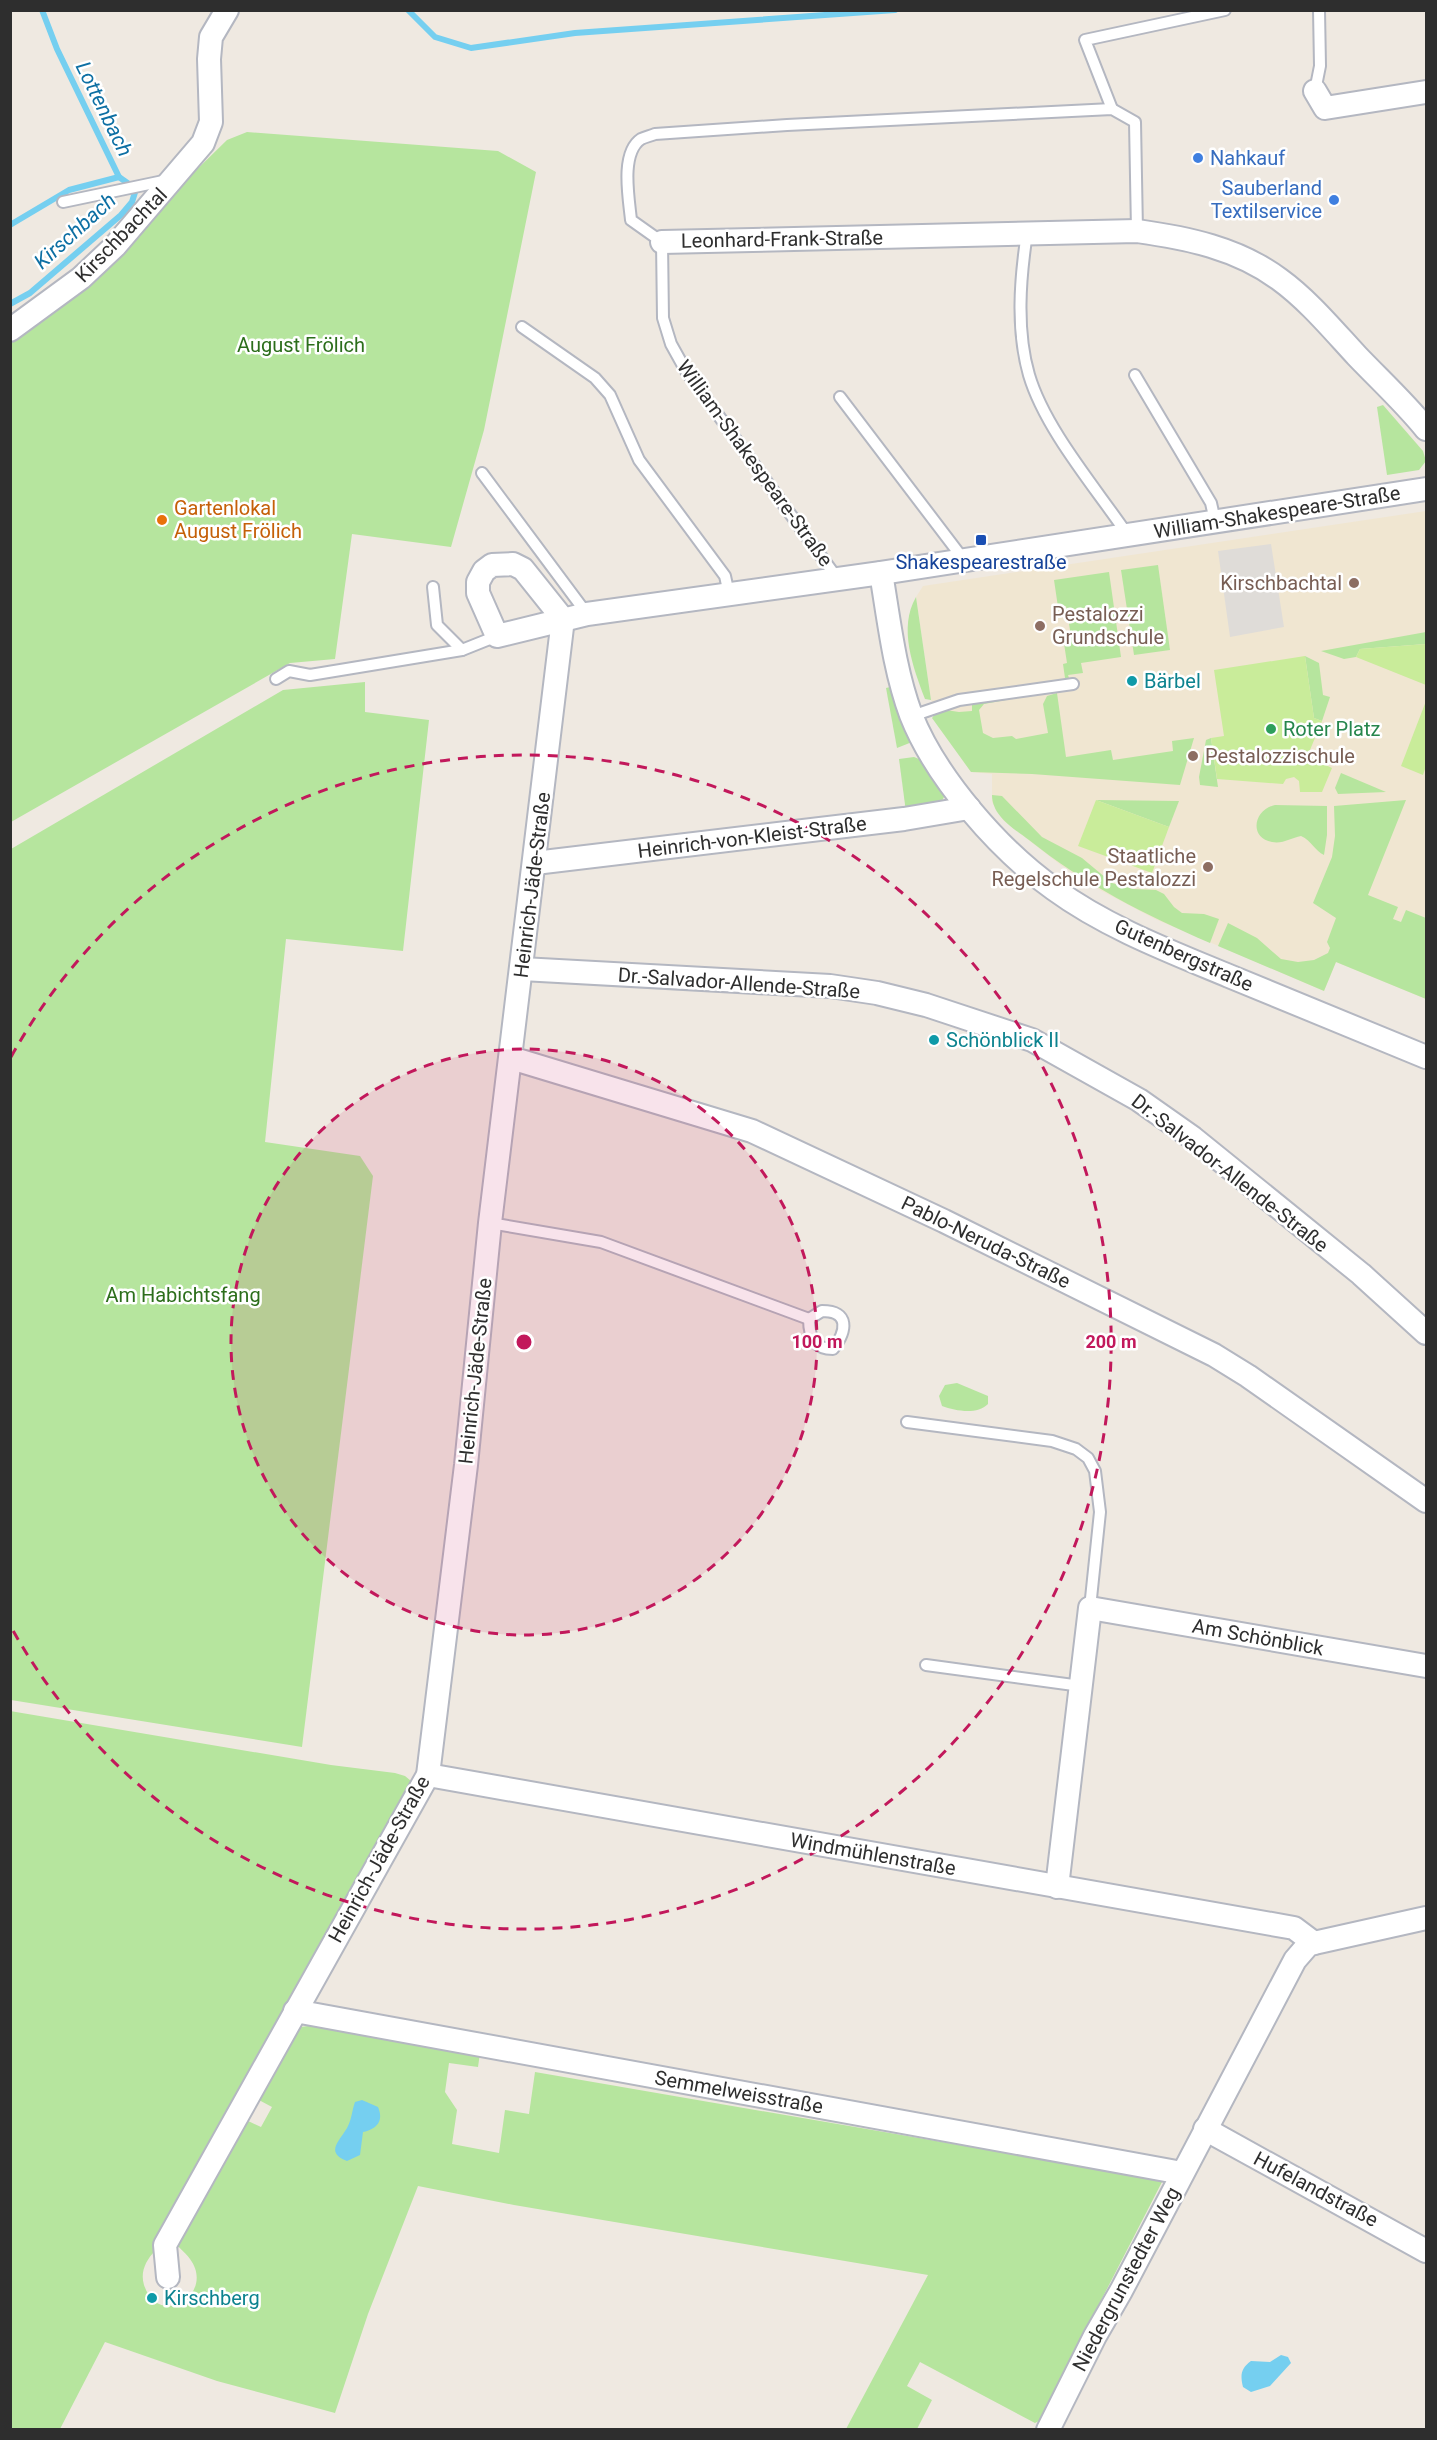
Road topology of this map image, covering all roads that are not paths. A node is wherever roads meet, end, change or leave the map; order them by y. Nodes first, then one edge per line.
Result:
1 (227, 10) edge
2 (1225, 10) edge
3 (1319, 10) edge
4 (1315, 91) joint
5 (1426, 92) edge
6 (1112, 110) junction
7 (175, 178) junction
8 (63, 202) dead end
9 (1137, 231) junction
10 (1027, 233) junction
11 (662, 242) junction
12 (522, 327) dead end
13 (10, 330) edge
14 (1136, 375) dead end
15 (840, 397) dead end
16 (1426, 429) edge
17 (482, 473) dead end
18 (1426, 489) edge
19 (1215, 521) junction
20 (1127, 534) junction
21 (964, 560) junction
22 (881, 573) junction
23 (837, 578) junction
24 (433, 587) dead end
25 (729, 594) junction
26 (587, 614) junction
27 (563, 619) junction
28 (497, 636) junction
29 (462, 650) junction
30 (276, 679) dead end
31 (1073, 684) dead end
32 (912, 716) junction
33 (969, 808) junction
34 (535, 863) junction
35 (522, 969) junction
36 (511, 1058) junction
37 (1426, 1058) edge
38 (490, 1223) junction
39 (809, 1319) dead end
40 (1426, 1333) edge
41 (907, 1422) dead end
42 (1426, 1501) edge
43 (1090, 1608) junction
44 (926, 1665) dead end
45 (1426, 1666) edge
46 (1081, 1686) junction
47 (428, 1775) junction
48 (1057, 1887) junction
49 (1426, 1918) edge
50 (1314, 1943) junction
51 (295, 2011) junction
52 (1205, 2129) junction
53 (1182, 2173) junction
54 (1426, 2251) edge
55 (168, 2277) dead end
56 (1048, 2430) edge

1 - 7 street, Kirschbachtal
2 - 6 lane
3 - 4 lane
4 - 5 street
6 - 9 lane
6 - 11 lane, Leonhard-Frank-Straße
7 - 8 lane
7 - 13 street, Kirschbachtal
9 - 10 street, Leonhard-Frank-Straße
9 - 16 street, Leonhard-Frank-Straße
10 - 11 street, Leonhard-Frank-Straße
10 - 20 lane, William-Shakespeare-Straße
11 - 23 lane, William-Shakespeare-Straße
12 - 25 lane
14 - 19 lane
15 - 21 lane
17 - 26 lane
18 - 19 street, William-Shakespeare-Straße
19 - 20 street, William-Shakespeare-Straße
20 - 21 street, William-Shakespeare-Straße
21 - 22 street, William-Shakespeare-Straße
22 - 23 street, William-Shakespeare-Straße
22 - 32 street, Gutenbergstraße
23 - 25 street, William-Shakespeare-Straße
24 - 29 lane
25 - 26 street, William-Shakespeare-Straße
26 - 27 street, William-Shakespeare-Straße
27 - 28 street, William-Shakespeare-Straße
27 - 28 street
27 - 34 street, Heinrich-Jäde-Straße
28 - 29 lane, William-Shakespeare-Straße
29 - 30 lane, William-Shakespeare-Straße
31 - 32 lane
32 - 33 street, Gutenbergstraße
33 - 34 street, Heinrich-von-Kleist-Straße
33 - 37 street, Gutenbergstraße
34 - 35 street, Heinrich-Jäde-Straße
35 - 36 street, Heinrich-Jäde-Straße
35 - 40 street, Dr.-Salvador-Allende-Straße
36 - 38 street, Heinrich-Jäde-Straße
36 - 42 street, Pablo-Neruda-Straße
38 - 39 lane
38 - 47 street, Heinrich-Jäde-Straße
41 - 43 lane
43 - 45 street, Am Schönblick
43 - 46 street
44 - 46 lane
46 - 48 street
47 - 48 street, Windmühlenstraße
47 - 51 street, Heinrich-Jäde-Straße
48 - 50 street, Windmühlenstraße
49 - 50 street
50 - 52 street
51 - 53 street, Semmelweisstraße
51 - 55 street, Heinrich-Jäde-Straße
52 - 53 street, Niedergrunstedter Weg
52 - 54 street, Hufelandstraße
53 - 56 street, Niedergrunstedter Weg

